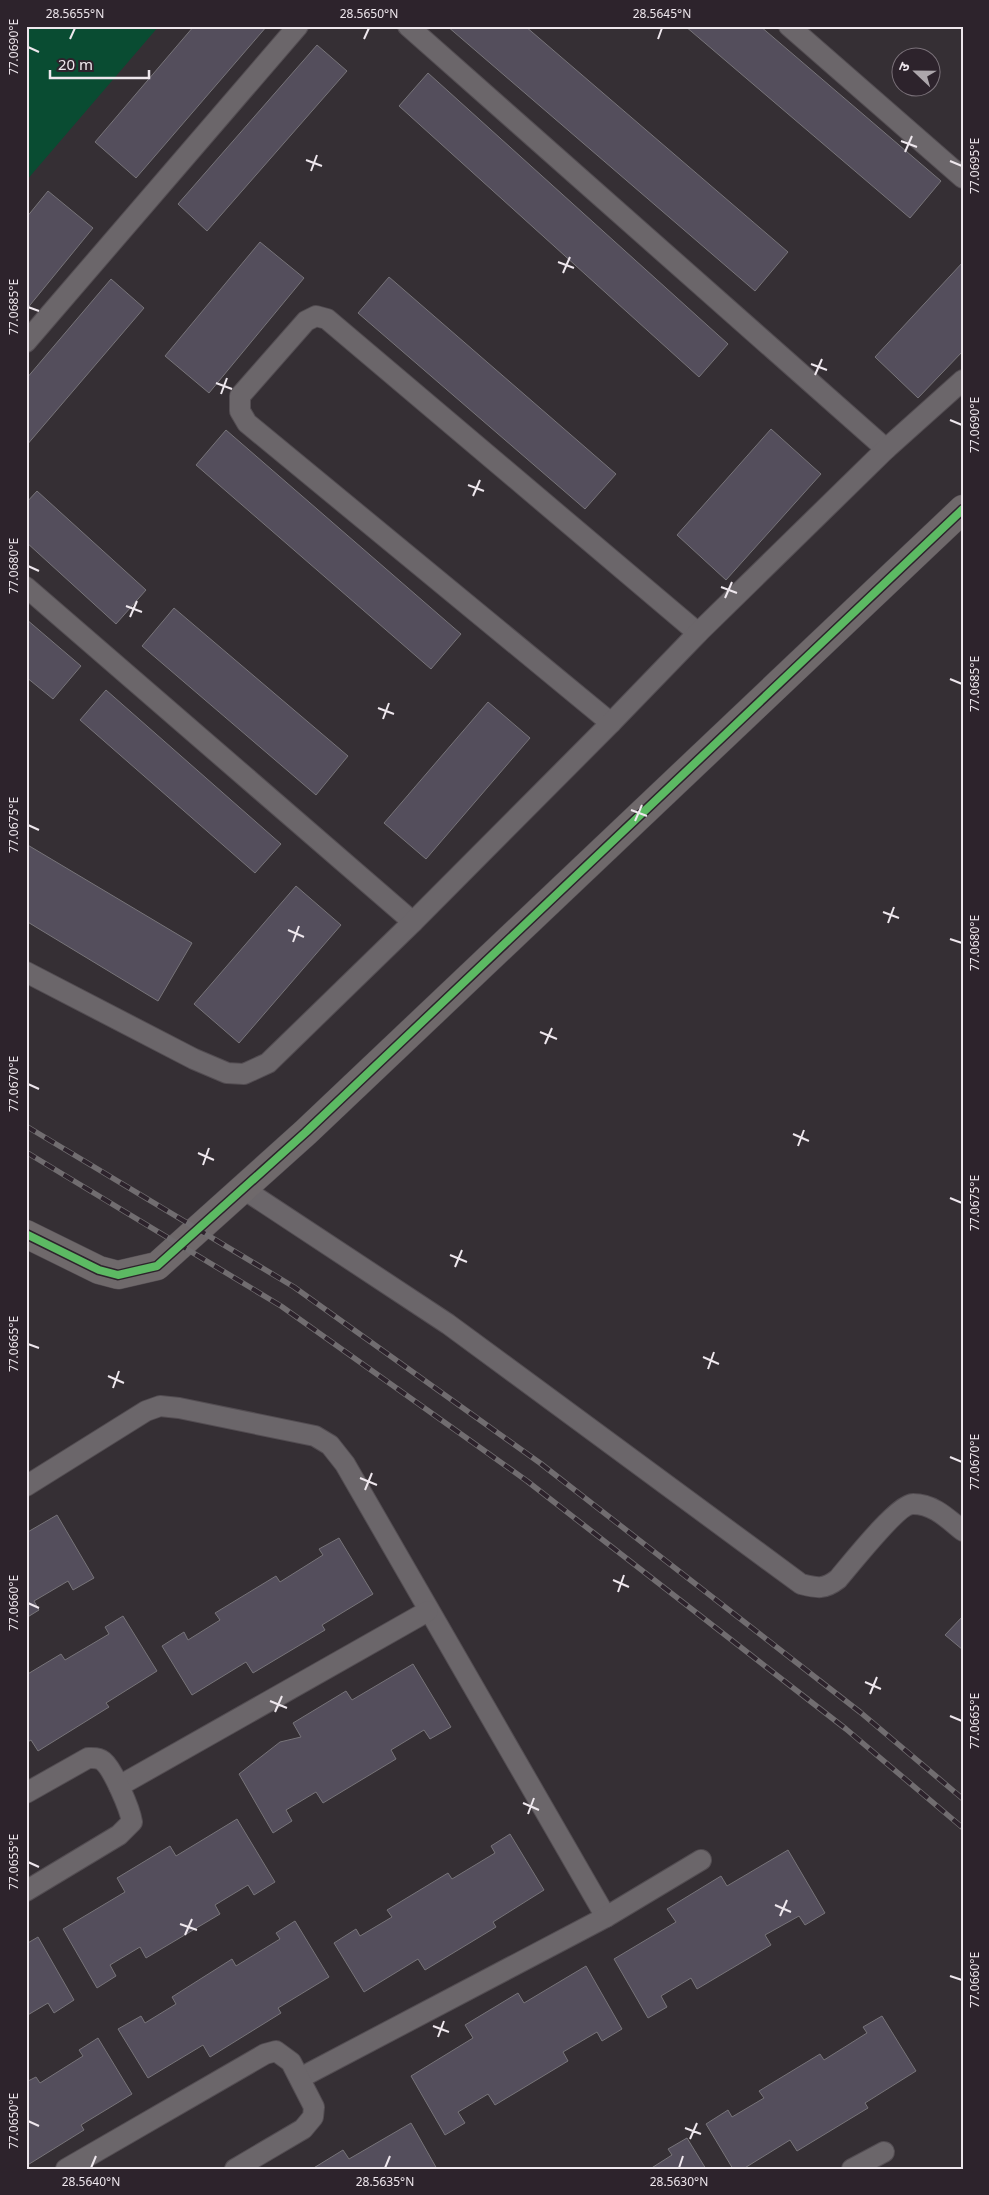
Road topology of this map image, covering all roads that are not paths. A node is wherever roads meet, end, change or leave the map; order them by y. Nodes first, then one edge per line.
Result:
1 (298, 26) edge
2 (408, 26) edge
3 (789, 26) edge
4 (963, 178) edge
5 (26, 342) edge
6 (963, 380) edge
7 (886, 449) junction
8 (961, 513) edge
9 (26, 588) edge
10 (698, 633) junction
11 (612, 723) junction
12 (413, 922) junction
13 (26, 972) edge
14 (242, 1188) junction
15 (26, 1234) edge
16 (26, 1486) edge
17 (963, 1531) edge
18 (428, 1611) junction
19 (119, 1786) junction
20 (26, 1793) edge
21 (701, 1860) dead end
22 (26, 1891) edge
23 (606, 1917) junction
24 (300, 2078) junction
25 (884, 2152) dead end
26 (66, 2169) edge
27 (235, 2169) edge
28 (852, 2169) edge

1 - 5 lane
2 - 7 lane
3 - 4 lane
6 - 7 lane
7 - 10 lane
8 - 14 street
9 - 12 lane
10 - 11 lane
10 - 11 lane
11 - 12 lane
12 - 13 lane
14 - 15 street
14 - 17 lane
16 - 18 lane
18 - 19 lane
18 - 23 lane
19 - 20 lane
19 - 22 lane
21 - 23 lane
23 - 24 lane
24 - 26 lane
24 - 27 lane
25 - 28 lane

